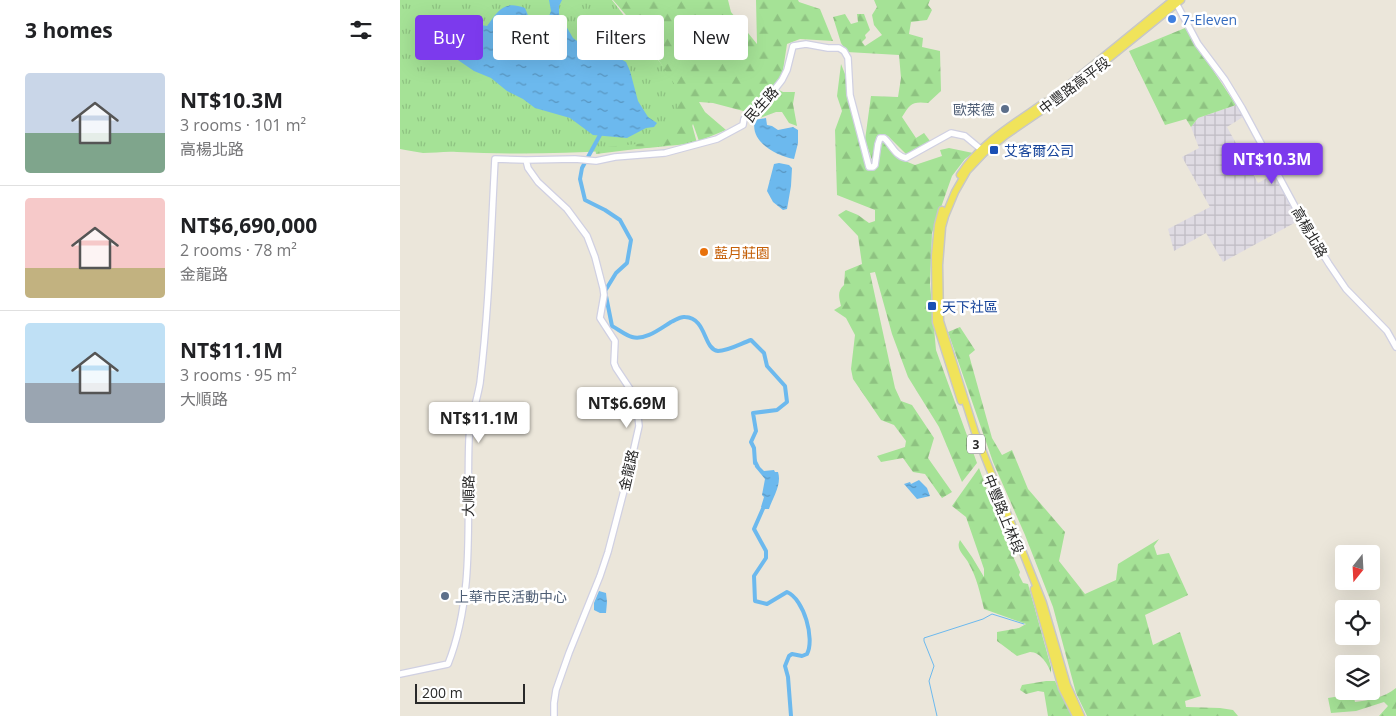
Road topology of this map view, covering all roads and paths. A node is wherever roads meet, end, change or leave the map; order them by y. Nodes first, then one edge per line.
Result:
1 (1176, 1) edge
2 (983, 151) junction
3 (495, 159) joint
4 (526, 160) junction
5 (966, 169) joint
6 (937, 255) junction
7 (1396, 347) edge
8 (400, 674) edge
9 (554, 716) edge
10 (1076, 716) edge
11 (1081, 716) edge

1 - 2 main road, 中豐路高平段 / 3
1 - 7 street, 高楊北路
2 - 4 street, 民生路
2 - 5 main road, 中豐路高平段 / 3
3 - 4 street, 民生路
3 - 8 street, 大順路
4 - 9 street, 金龍路
5 - 6 main road, 中豐路上林段 / 3
6 - 10 main road, 中豐路上林段 / 3
6 - 11 main road, 中豐路上林段 / 3

